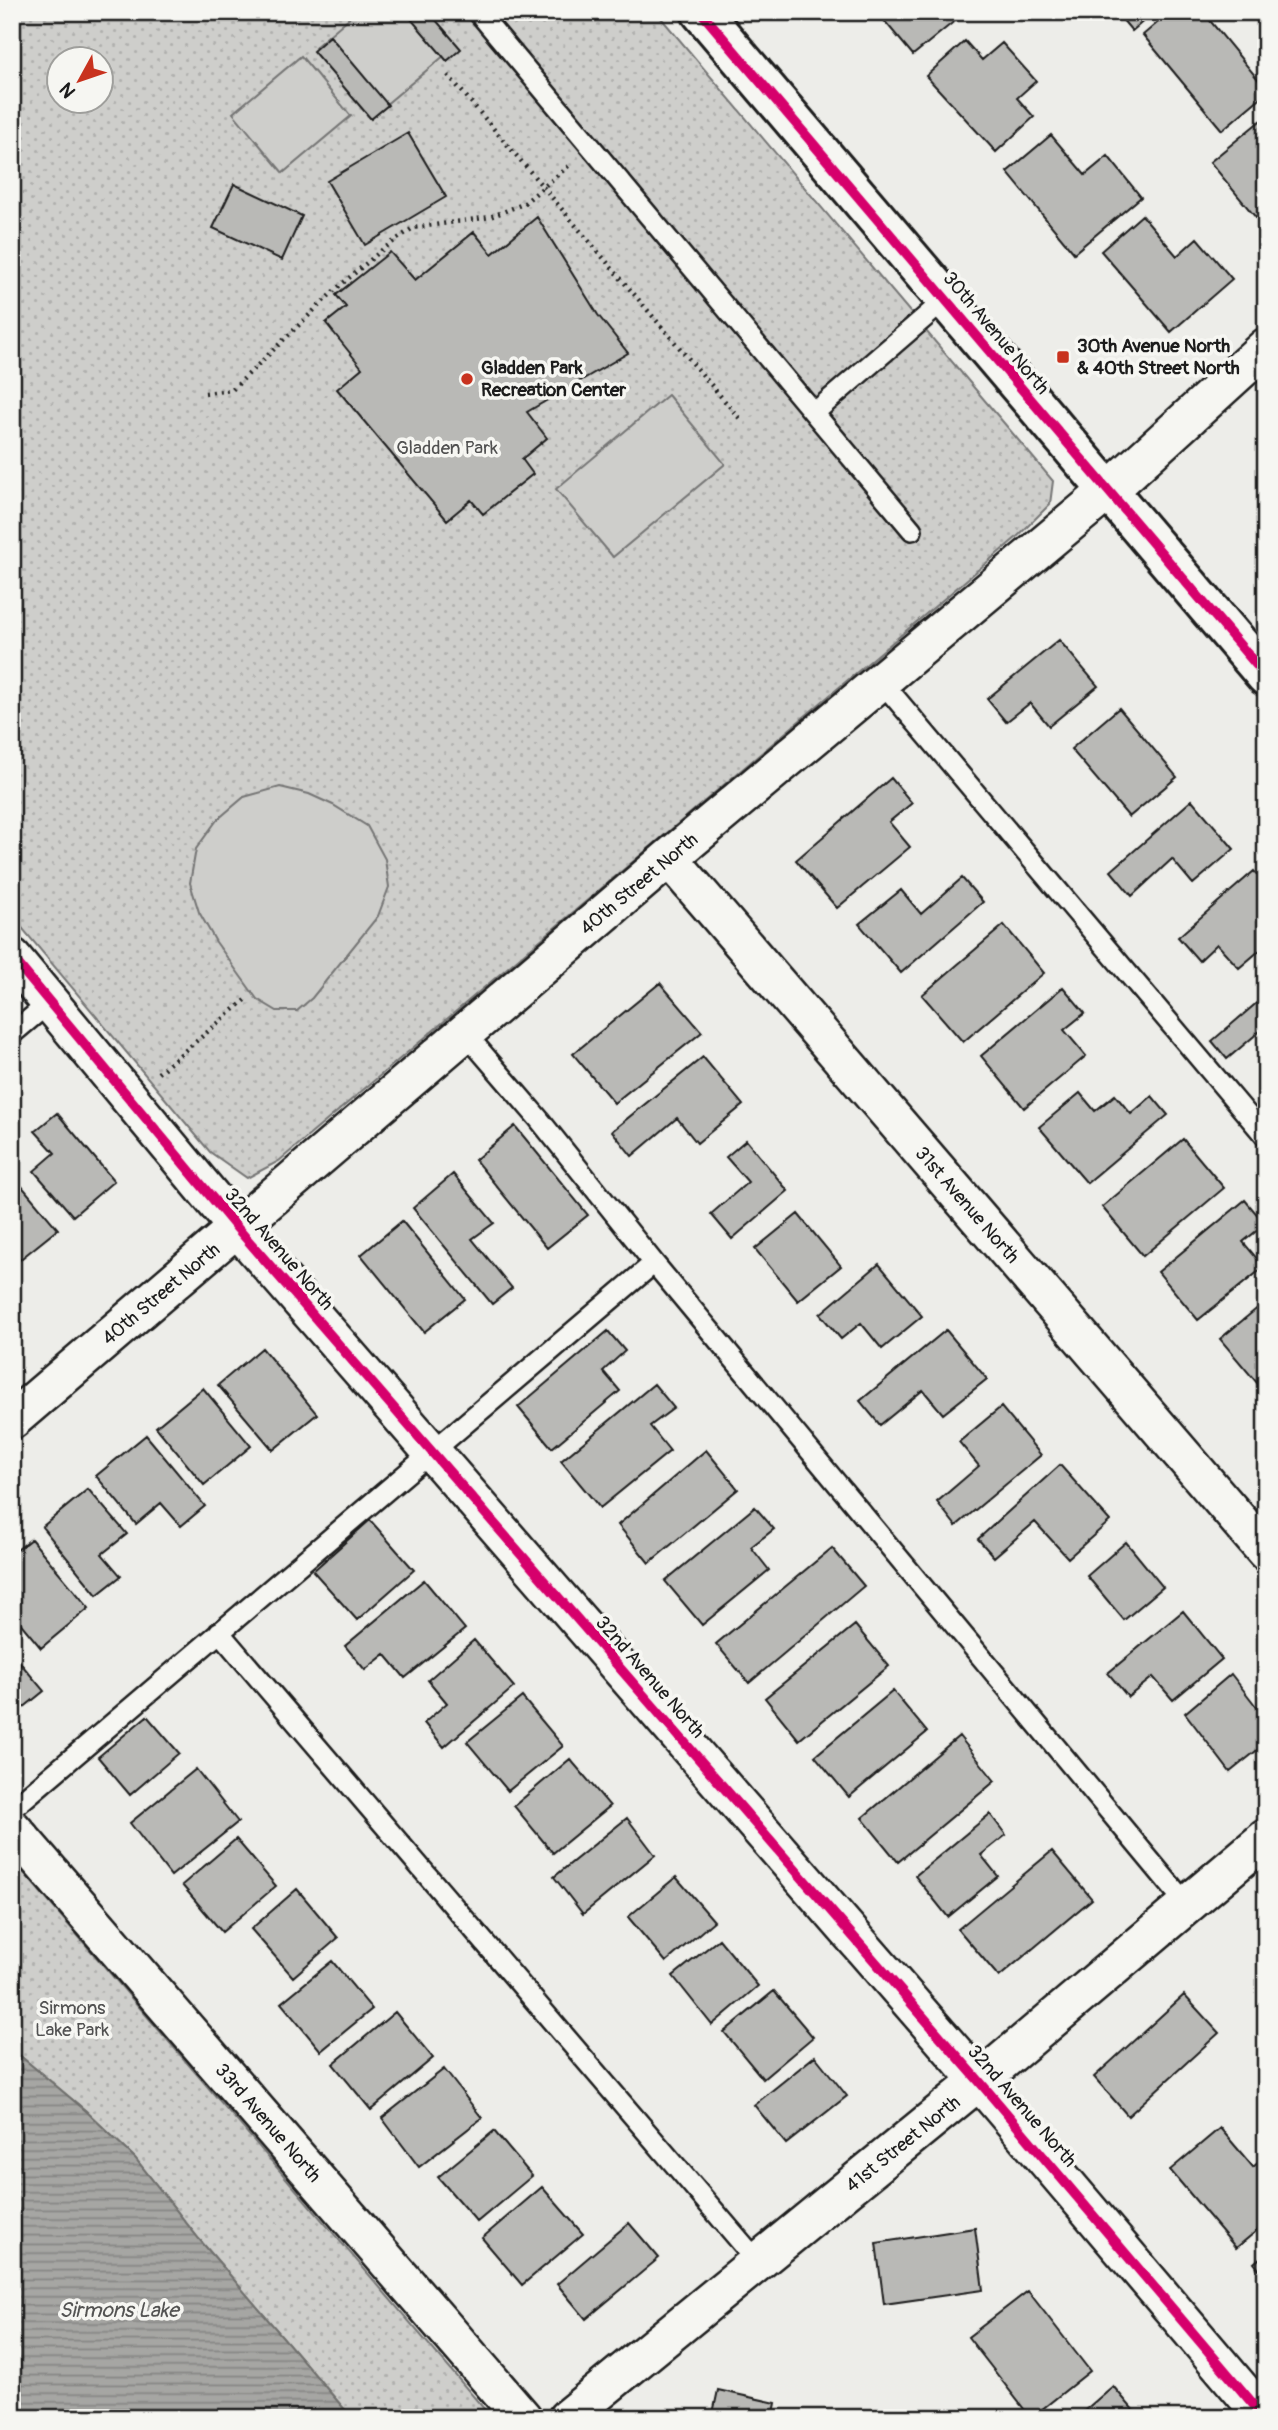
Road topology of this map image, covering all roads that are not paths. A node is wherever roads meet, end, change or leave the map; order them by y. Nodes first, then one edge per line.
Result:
1 (478, 12) edge
2 (701, 12) edge
3 (946, 300) junction
4 (1266, 347) edge
5 (814, 413) junction
6 (1108, 491) junction
7 (912, 530) dead end
8 (1266, 676) edge
9 (881, 681) junction
10 (669, 858) junction
11 (12, 957) edge
12 (50, 1002) junction
13 (465, 1033) junction
14 (12, 1034) edge
15 (1266, 1137) edge
16 (238, 1229) junction
17 (654, 1264) junction
18 (12, 1420) edge
19 (431, 1452) junction
20 (1266, 1552) edge
21 (219, 1632) junction
22 (12, 1809) edge
23 (12, 1828) edge
24 (1266, 1838) edge
25 (1187, 1905) junction
26 (979, 2081) junction
27 (758, 2262) junction
28 (523, 2418) edge
29 (567, 2418) edge
30 (1265, 2418) edge

1 - 5 lane
2 - 3 street, 30th Avenue North
3 - 5 lane
3 - 6 street, 30th Avenue North
4 - 6 street, 40th Street North
5 - 7 lane
6 - 8 street, 30th Avenue North
6 - 9 street, 40th Street North
9 - 10 street, 40th Street North
9 - 15 lane
10 - 13 street, 40th Street North
10 - 20 street, 31st Avenue North
11 - 12 street, 32nd Avenue North
12 - 14 lane
12 - 16 street, 32nd Avenue North
13 - 16 street, 40th Street North
13 - 17 lane
16 - 18 street, 40th Street North
16 - 19 street, 32nd Avenue North
17 - 19 lane
17 - 25 lane
19 - 21 lane
19 - 26 street, 32nd Avenue North
21 - 22 lane
21 - 27 lane
23 - 28 street, 33rd Avenue North
24 - 25 street, 41st Street North
25 - 26 street, 41st Street North
26 - 27 street, 41st Street North
26 - 30 street, 32nd Avenue North
27 - 29 street, 41st Street North

